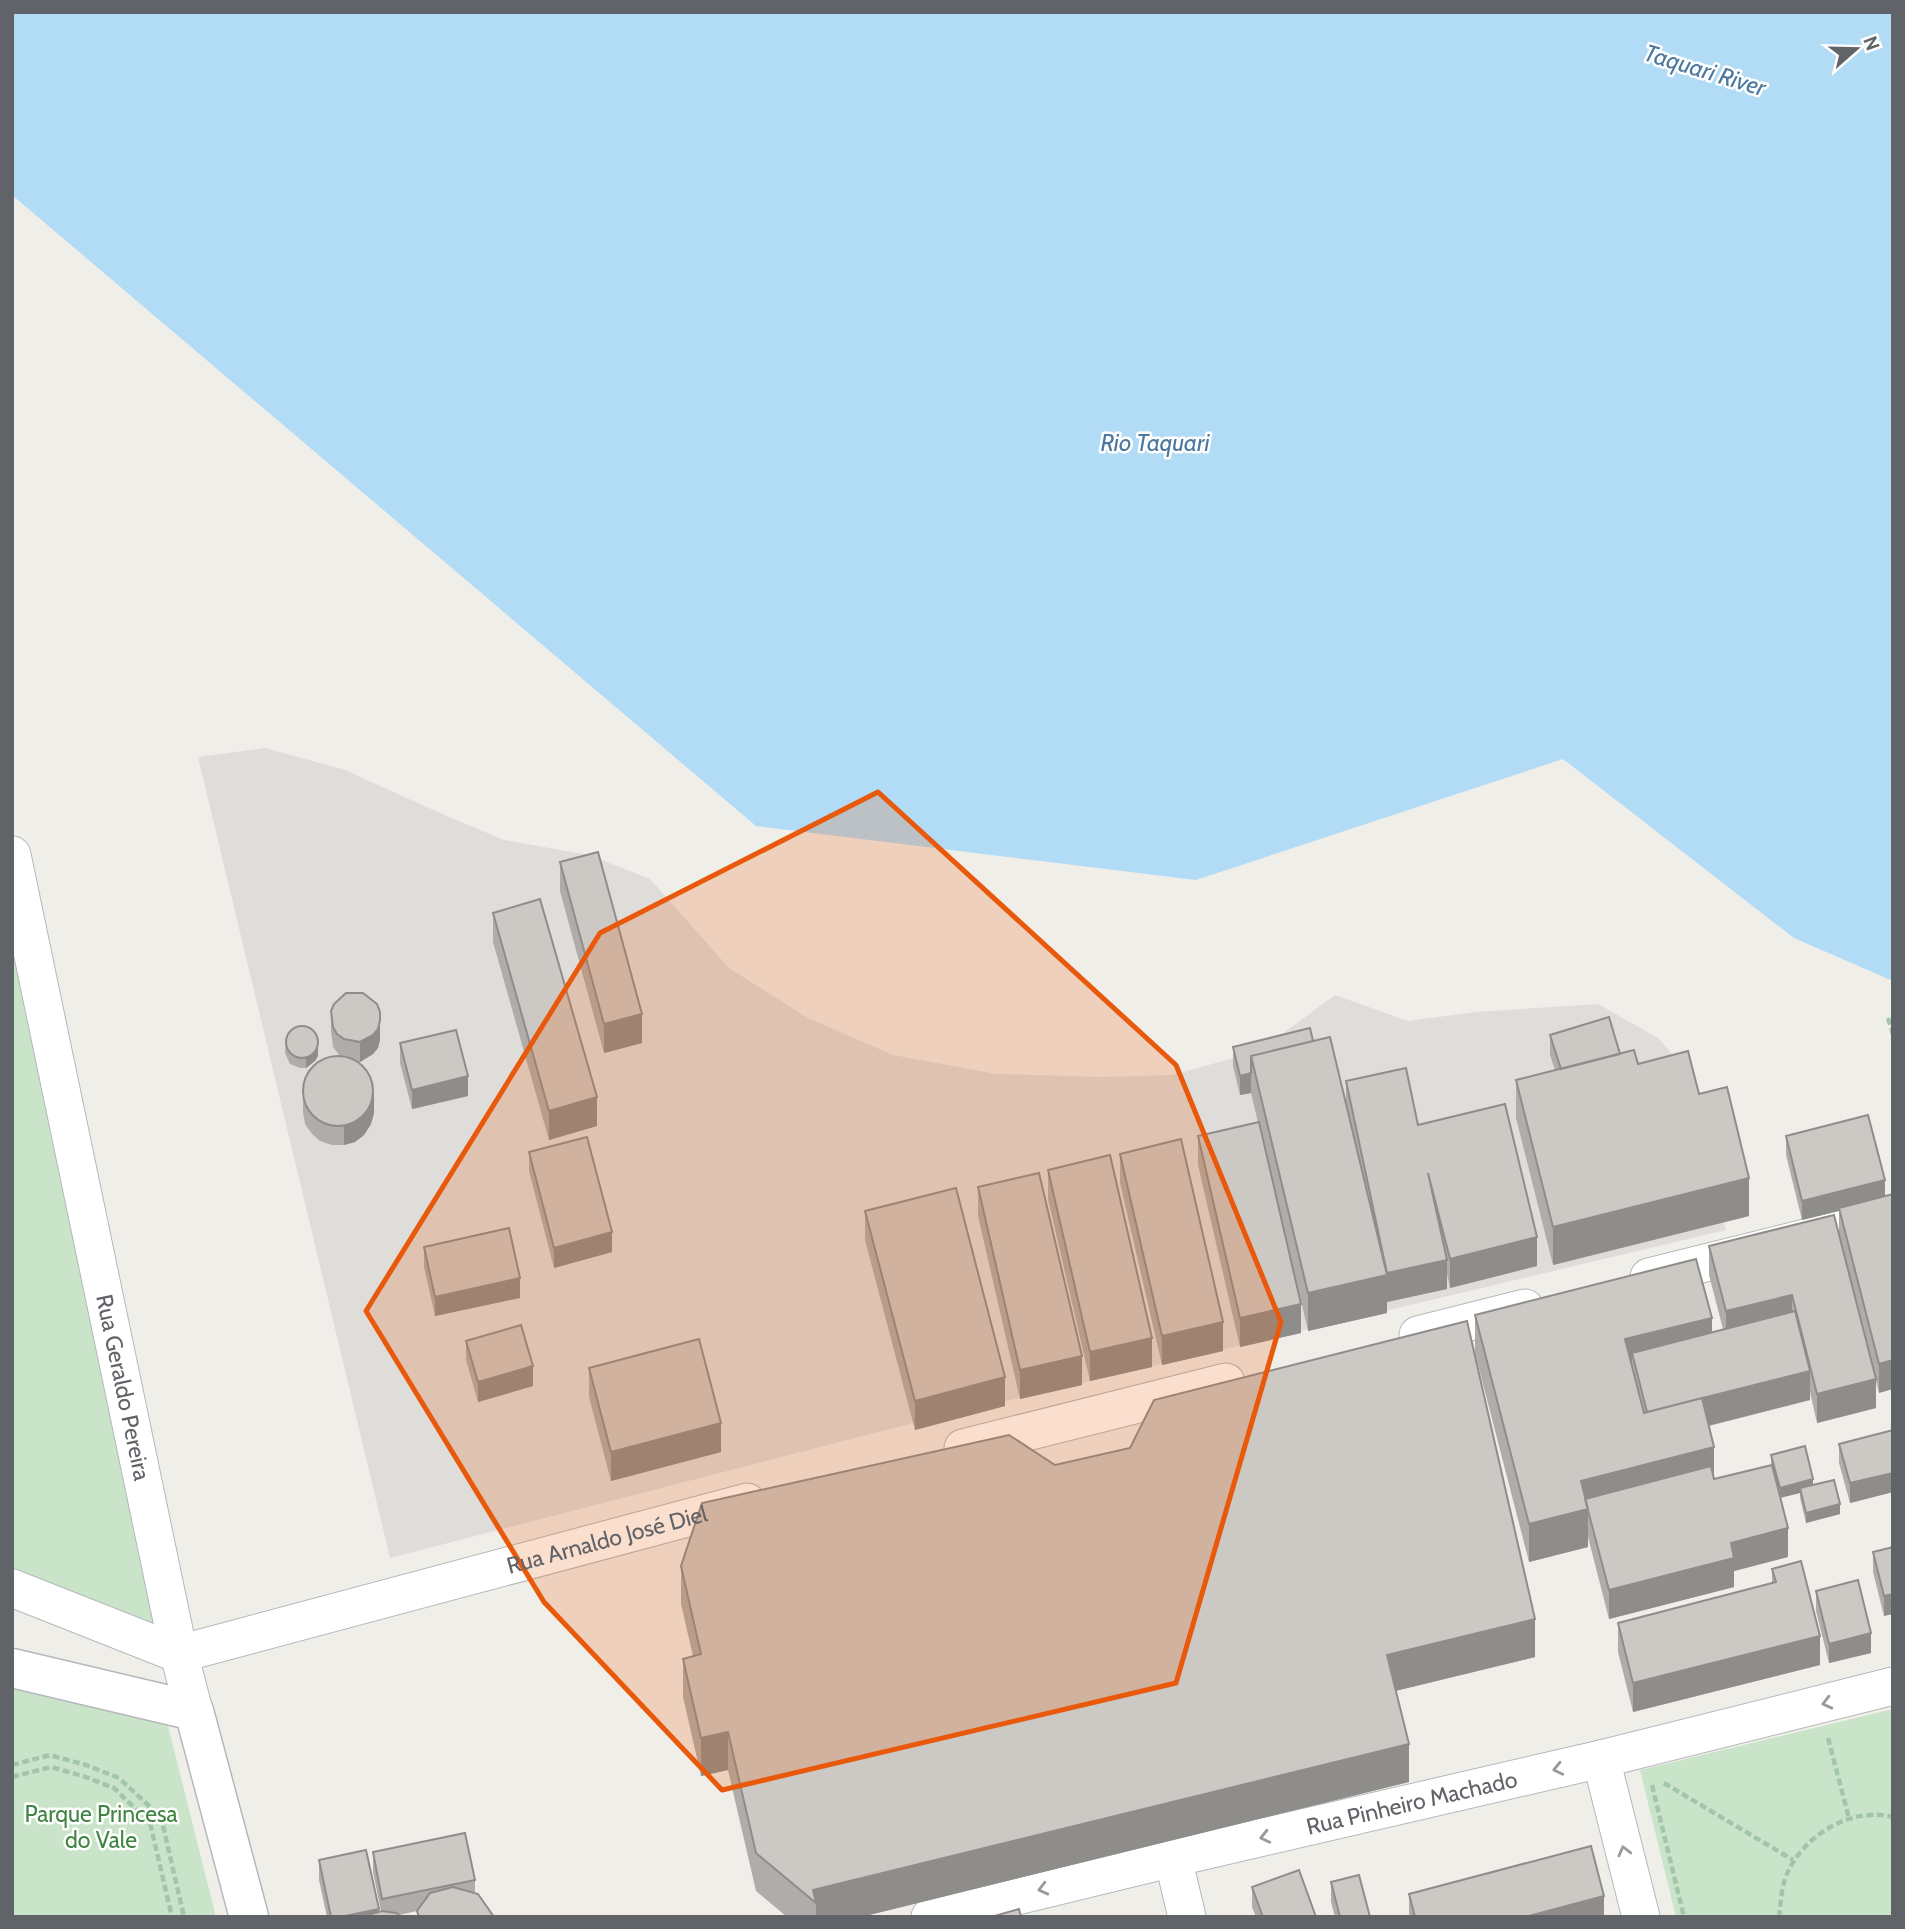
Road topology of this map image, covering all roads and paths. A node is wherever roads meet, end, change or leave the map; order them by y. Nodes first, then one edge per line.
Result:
1 (12, 855) edge
2 (1888, 1018) dead end
3 (1893, 1034) edge
4 (1893, 1216) edge
5 (1623, 1283) edge
6 (1556, 1300) edge
7 (1381, 1344) edge
8 (1260, 1374) edge
9 (937, 1455) edge
10 (775, 1495) edge
11 (12, 1588) edge
12 (179, 1654) junction
13 (12, 1668) edge
14 (1893, 1686) edge
15 (194, 1711) junction
16 (1826, 1730) dead end
17 (1601, 1759) junction
18 (12, 1765) edge
19 (1649, 1773) dead end
20 (12, 1777) edge
21 (1660, 1780) dead end
22 (1893, 1817) edge
23 (1849, 1818) junction
24 (1172, 1858) junction
25 (1793, 1860) junction
26 (172, 1917) edge
27 (184, 1917) edge
28 (249, 1917) edge
29 (930, 1917) edge
30 (1187, 1917) edge
31 (1641, 1917) edge
32 (1684, 1917) edge
33 (1779, 1917) edge

1 - 12 street, Rua Geraldo Pereira
2 - 3 path
4 - 5 street
6 - 7 street
8 - 9 street
10 - 12 street, Rua Arnaldo José Diel
11 - 12 street
12 - 15 street, Rua Geraldo Pereira
13 - 15 street
14 -> 17 street, Rua Pinheiro Machado
15 - 28 street, Rua Geraldo Pereira
16 - 23 path
17 -> 24 street, Rua Pinheiro Machado
31 -> 17 street
18 - 27 path
19 - 32 path
20 - 26 path
21 - 25 path
22 - 23 path
23 - 25 path
24 -> 29 street, Rua Pinheiro Machado
24 - 30 street
25 - 33 path

